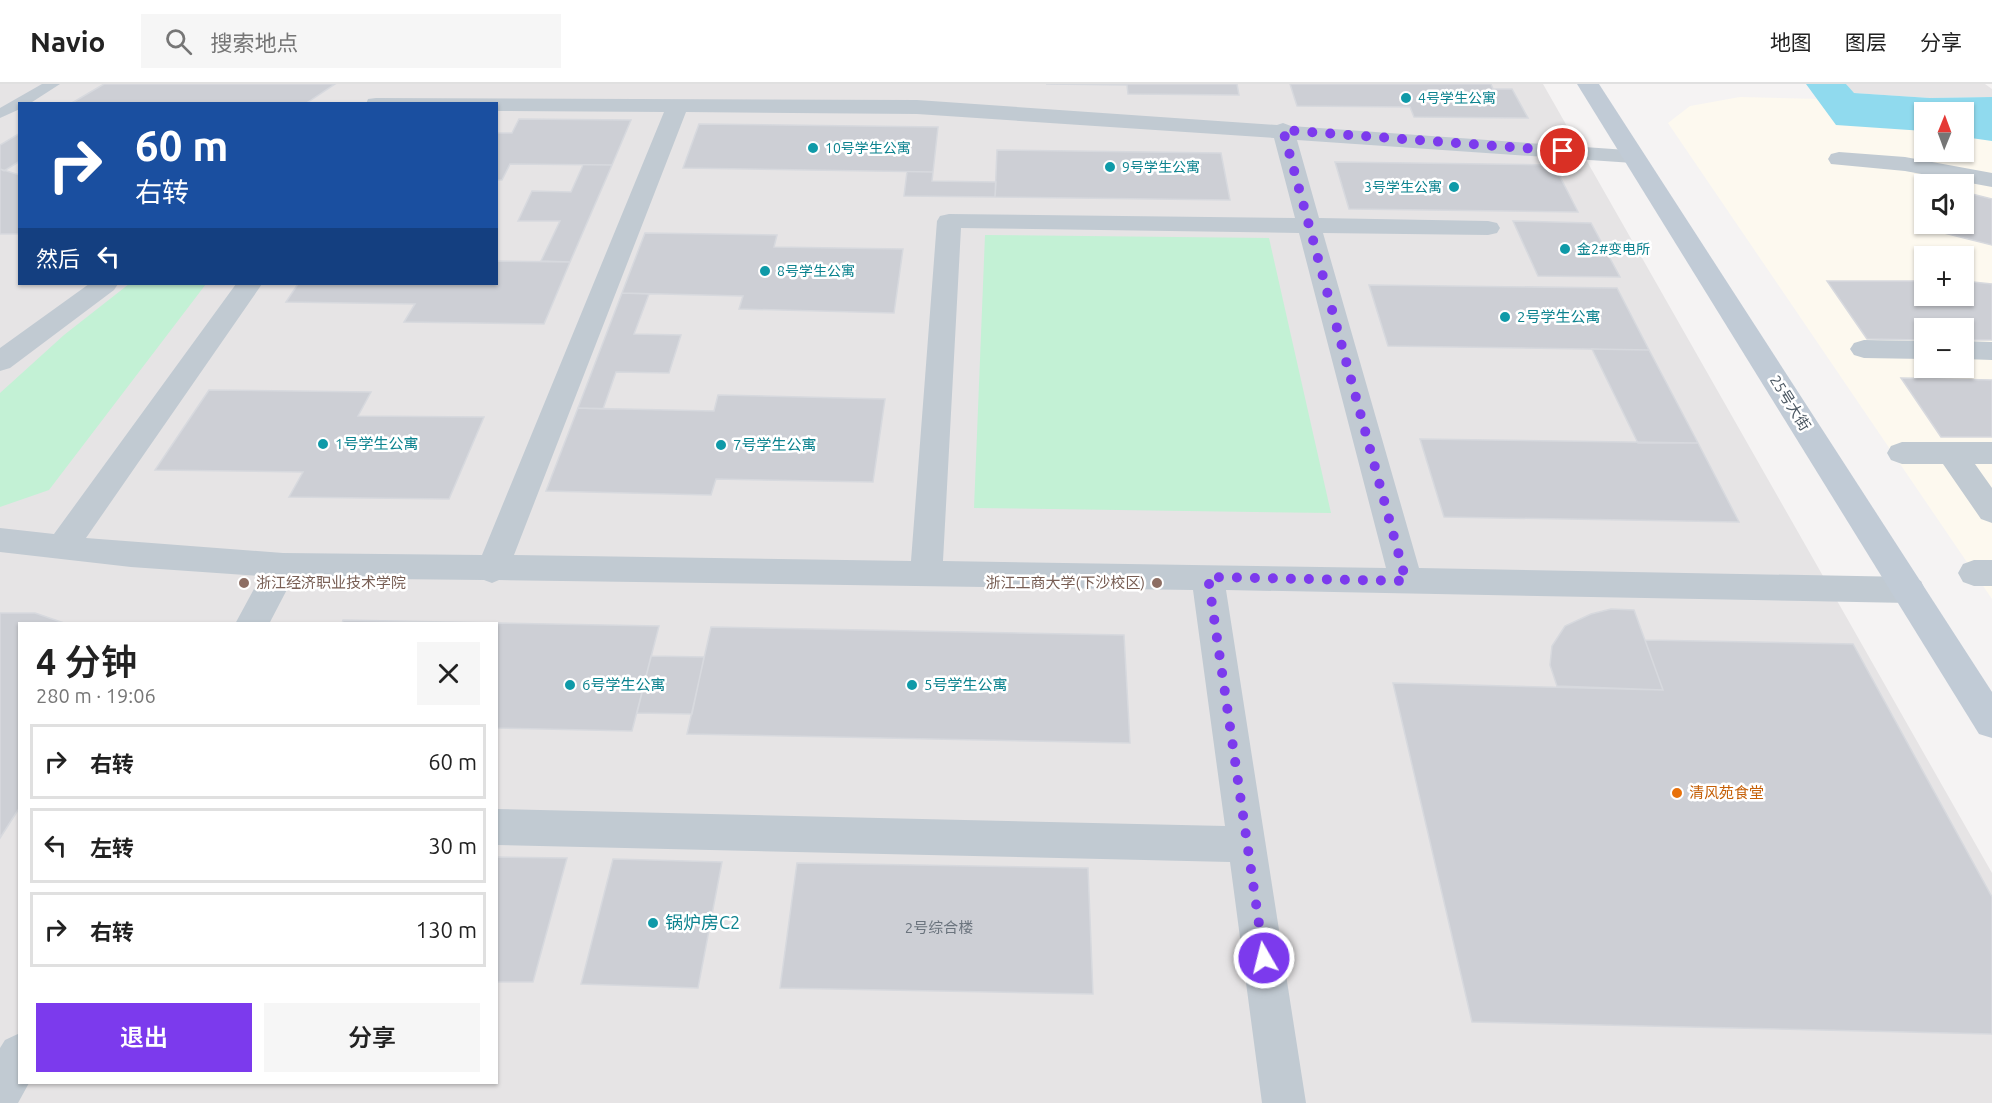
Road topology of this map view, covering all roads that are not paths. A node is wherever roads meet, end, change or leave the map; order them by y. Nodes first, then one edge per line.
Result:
1 (53, 84) edge
2 (1588, 84) edge
3 (381, 98) edge
4 (21, 102) edge
5 (18, 104) edge
6 (678, 105) junction
7 (0, 114) edge
8 (1283, 130) junction
9 (1633, 156) junction
10 (1839, 159) dead end
11 (1992, 180) edge
12 (1308, 225) junction
13 (1488, 228) dead end
14 (104, 285) edge
15 (248, 285) edge
16 (1864, 349) dead end
17 (1914, 350) edge
18 (1974, 350) edge
19 (1992, 351) edge
20 (0, 362) edge
21 (1902, 453) dead end
22 (1951, 453) junction
23 (1992, 453) edge
24 (1992, 510) edge
25 (0, 540) edge
26 (62, 547) junction
27 (283, 565) junction
28 (492, 570) junction
29 (926, 574) junction
30 (1208, 577) junction
31 (1406, 581) junction
32 (1909, 590) junction
33 (253, 622) edge
34 (1992, 723) edge
35 (498, 826) edge
36 (1247, 844) junction
37 (18, 1059) edge
38 (0, 1091) edge
39 (1284, 1103) edge

1 - 4 lane
2 - 9 main road, 25号大街
3 - 6 street
5 - 7 lane
6 - 8 street
6 - 28 street
8 - 9 street
8 - 12 street
9 - 32 main road, 25号大街
10 - 11 street
12 - 13 street
12 - 29 street
12 - 31 street
14 - 20 street
15 - 26 street
16 - 17 street
18 - 19 street
21 - 22 street
22 - 23 street
22 - 24 street
25 - 26 street
26 - 27 street
27 - 28 street
27 - 33 street
28 - 29 street
29 - 30 street
30 - 31 street
30 - 36 street
31 - 32 street
32 - 34 main road, 25号大街
35 - 36 street
36 - 39 street
37 - 38 street

